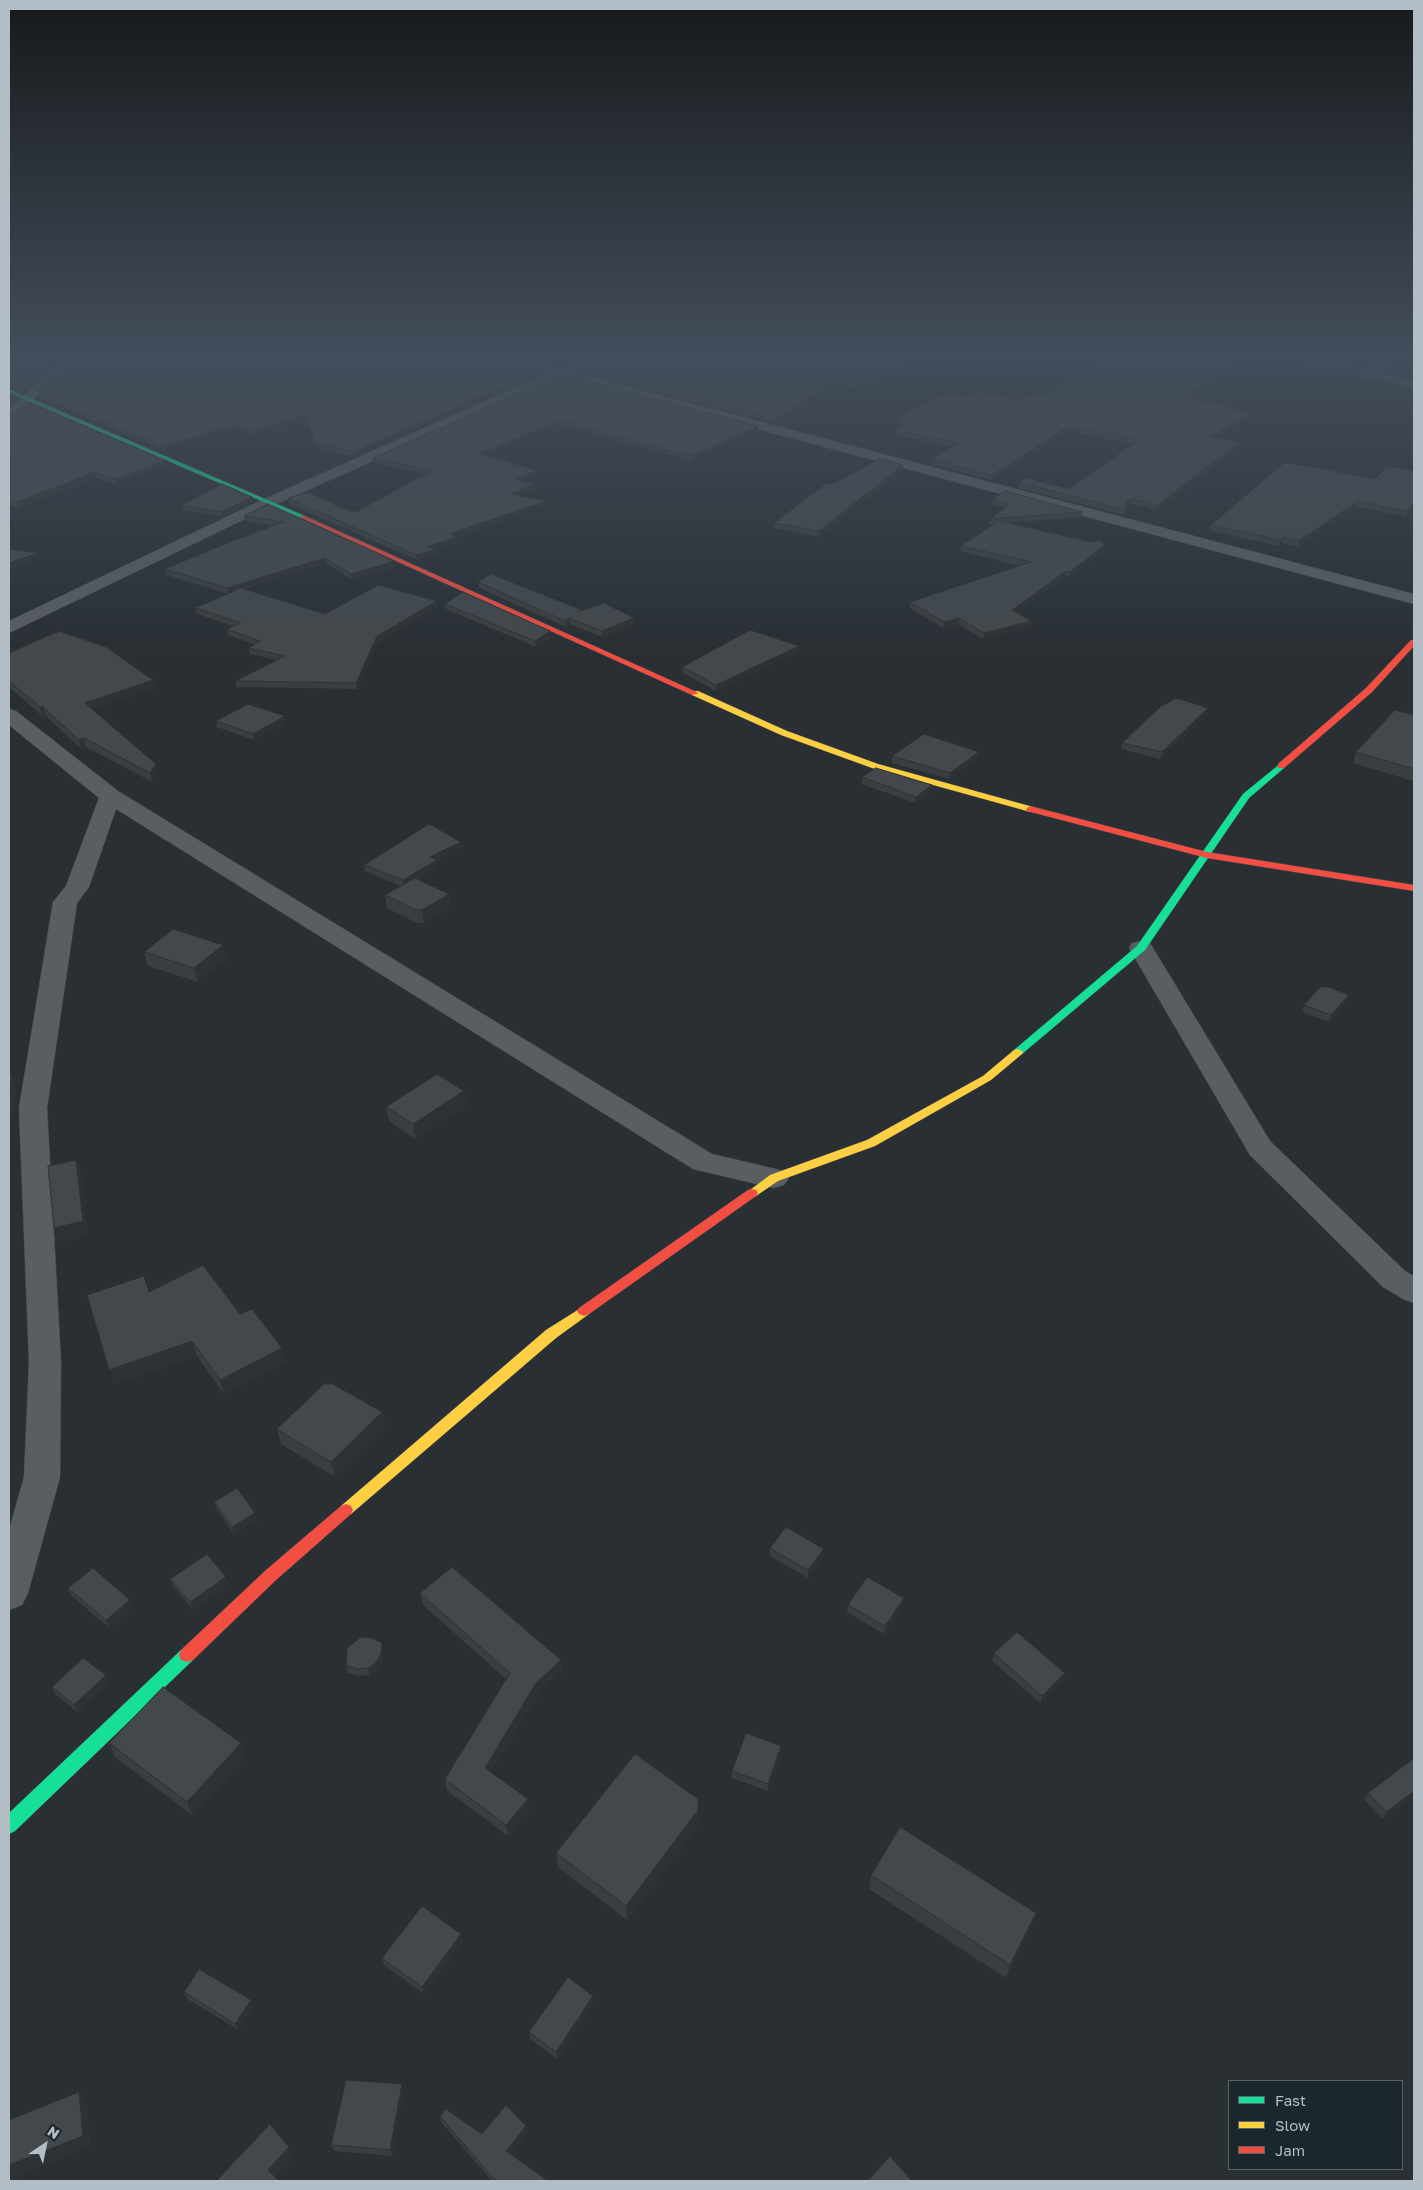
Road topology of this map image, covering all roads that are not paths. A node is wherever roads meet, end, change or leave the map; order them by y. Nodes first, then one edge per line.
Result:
1 (159, 455) edge
2 (375, 455) edge
3 (875, 455) edge
4 (269, 502) junction
5 (1414, 599) edge
6 (9, 628) edge
7 (1414, 642) edge
8 (9, 715) edge
9 (110, 796) junction
10 (1207, 855) junction
11 (1414, 888) edge
12 (1140, 948) junction
13 (774, 1178) junction
14 (1414, 1290) edge
15 (9, 1593) edge
16 (9, 1825) edge

1 - 4 street
2 - 4 street
3 - 5 street
4 - 6 street
4 - 10 street
7 - 10 street
8 - 9 street
9 - 13 street
9 - 15 street
10 - 11 street
10 - 12 street
12 - 13 street
12 - 14 street
13 - 16 street

